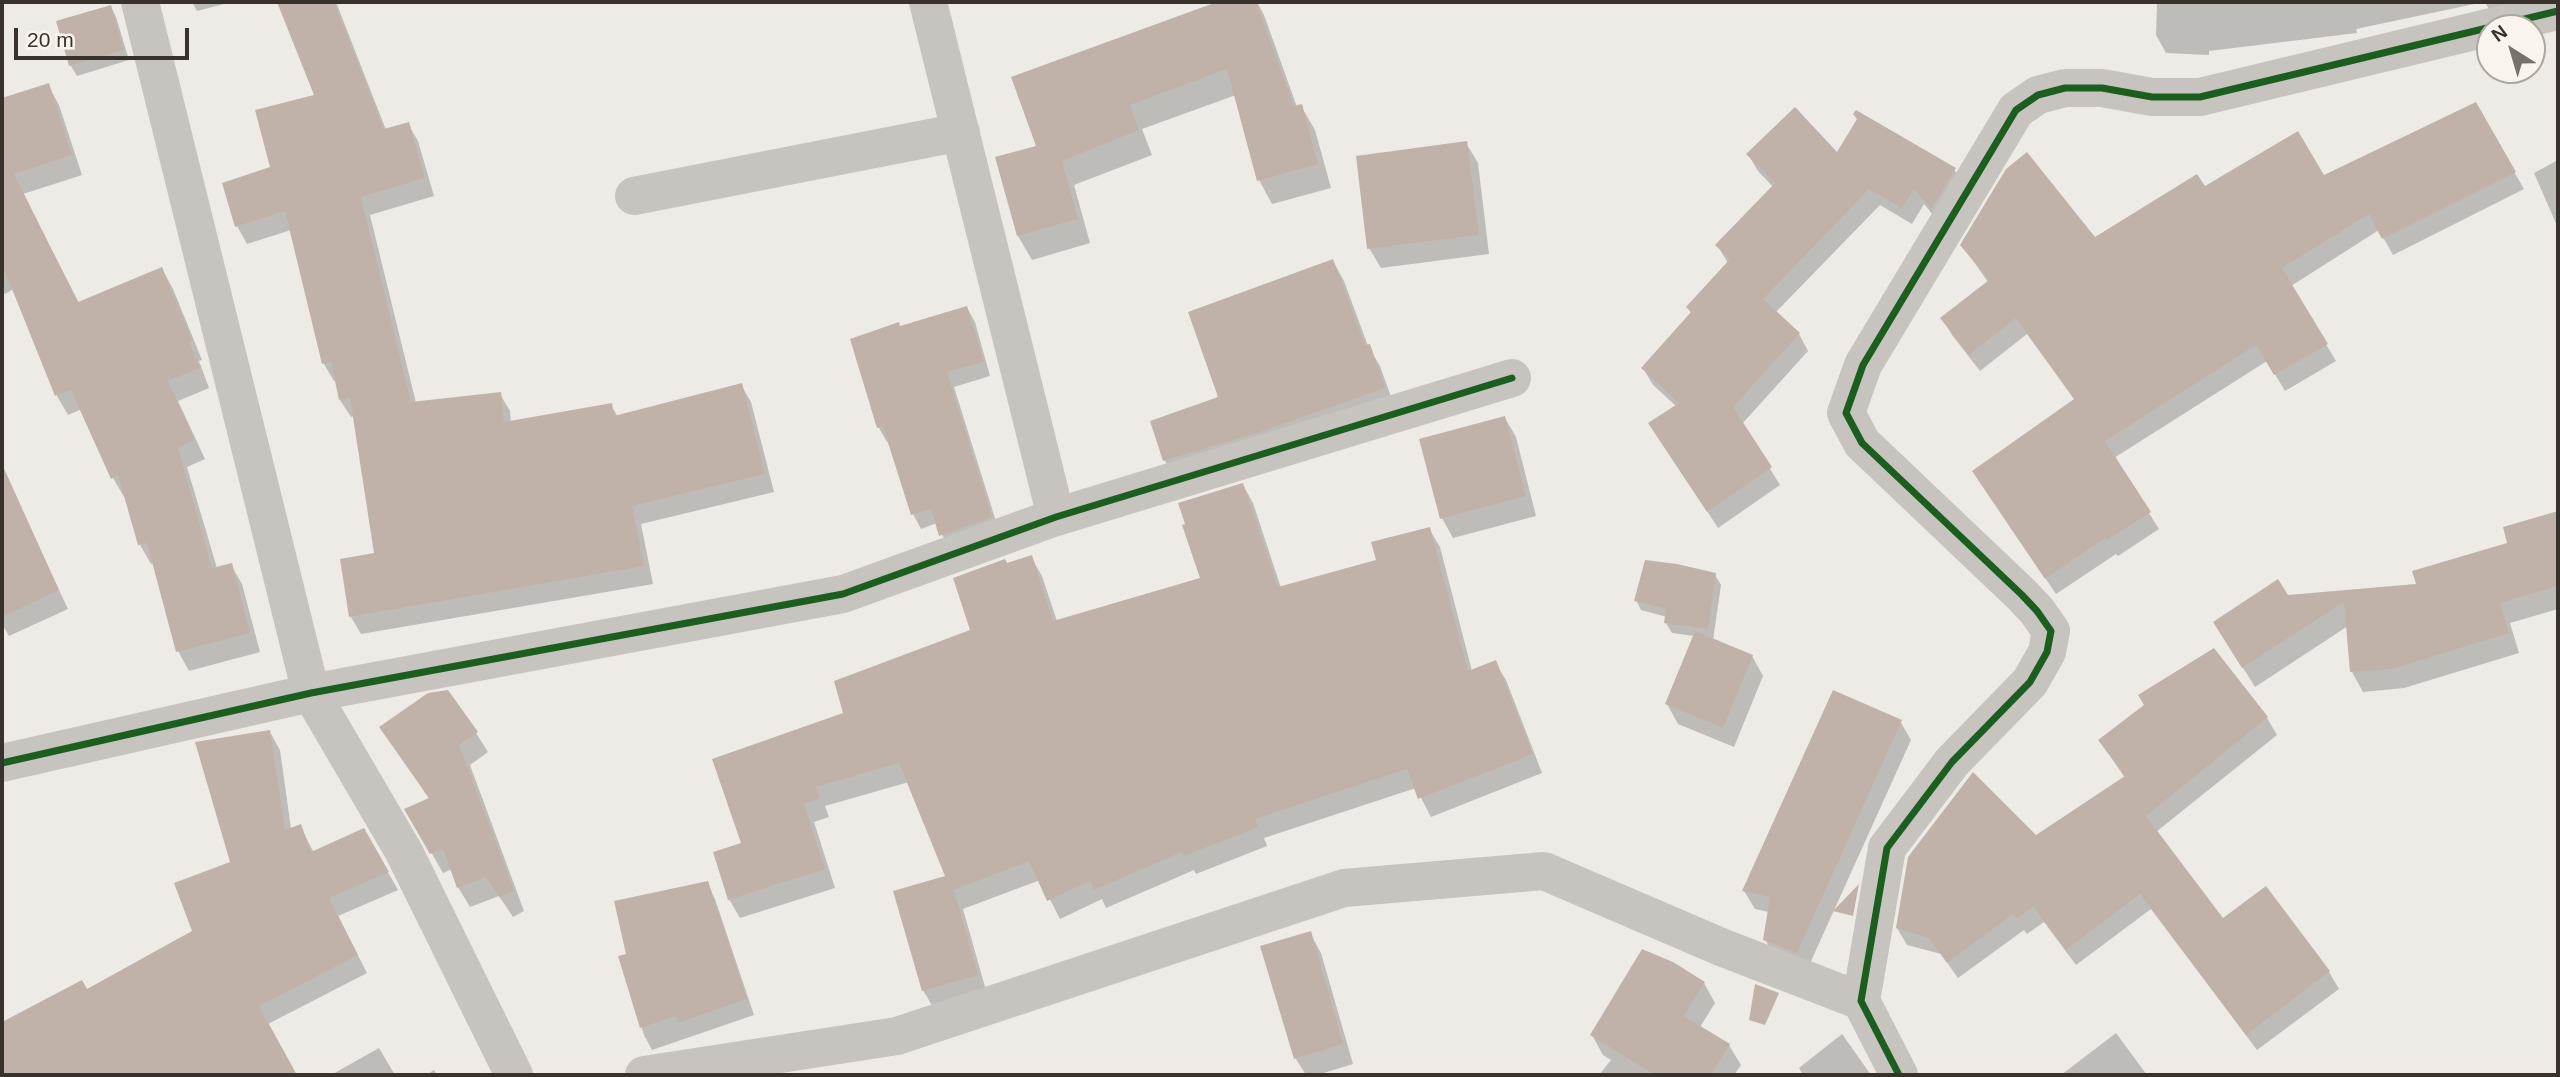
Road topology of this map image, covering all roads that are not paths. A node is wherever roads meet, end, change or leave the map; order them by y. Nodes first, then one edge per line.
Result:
1 (140, 2) edge
2 (928, 2) edge
3 (2558, 11) edge
4 (961, 132) junction
5 (634, 196) dead end
6 (1512, 378) dead end
7 (1056, 517) junction
8 (311, 693) junction
9 (2, 763) edge
10 (1861, 1001) junction
11 (514, 1075) edge
12 (644, 1075) edge
13 (1899, 1075) edge

1 - 8 street
2 - 4 street
3 - 10 street
4 - 5 street
4 - 7 street
6 - 7 street
7 - 8 street
8 - 9 street
8 - 11 street
10 - 12 street
10 - 13 street

